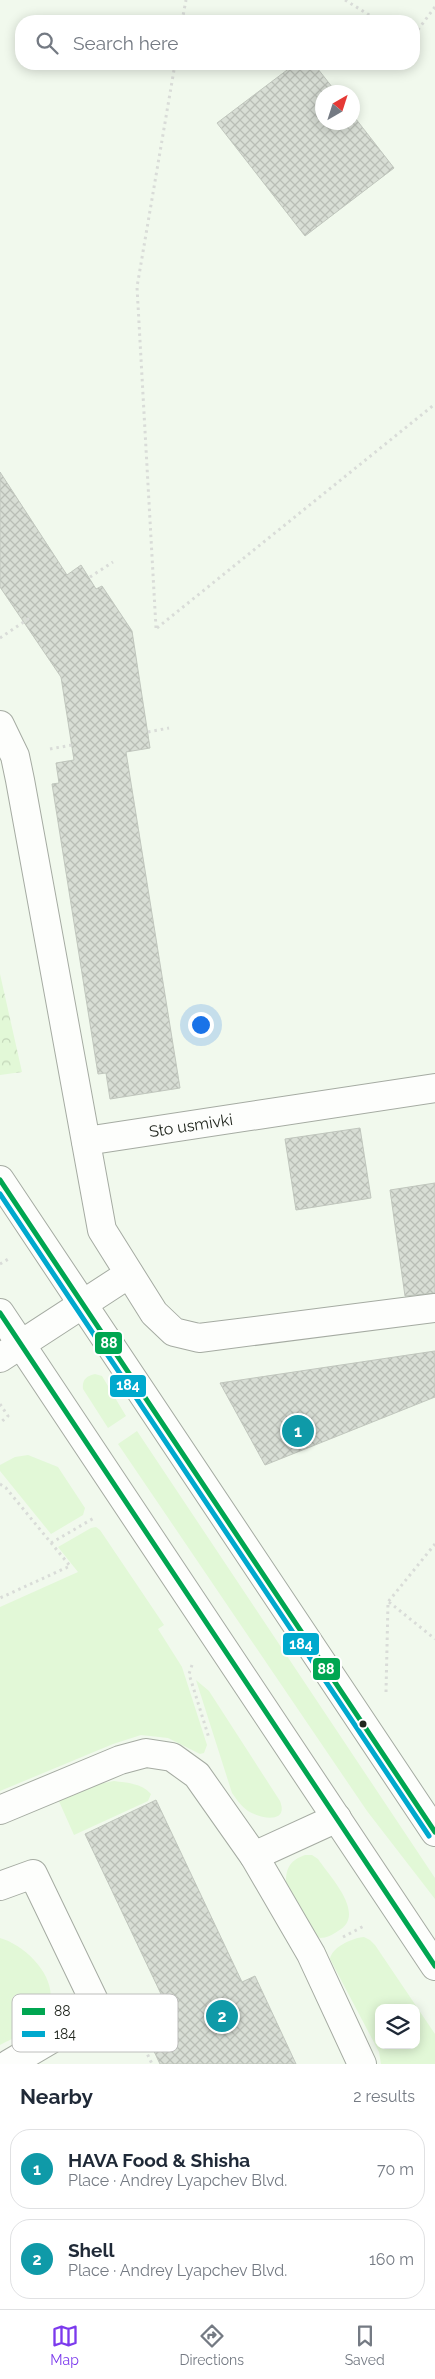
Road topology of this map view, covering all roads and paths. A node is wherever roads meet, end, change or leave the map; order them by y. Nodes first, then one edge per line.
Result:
1 (186, 0) edge
2 (345, 0) edge
3 (435, 7) edge
4 (183, 15) edge
5 (369, 15) edge
6 (420, 26) edge
7 (174, 70) edge
8 (435, 404) edge
9 (113, 562) dead end
10 (90, 577) dead end
11 (31, 617) dead end
12 (0, 638) edge
13 (0, 725) edge
14 (170, 728) dead end
15 (148, 732) dead end
16 (435, 1088) edge
17 (86, 1141) junction
18 (0, 1180) edge
19 (129, 1274) junction
20 (82, 1303) junction
21 (435, 1308) edge
22 (0, 1313) edge
23 (10, 1351) edge
24 (0, 1404) edge
25 (0, 1423) edge
26 (0, 1484) edge
27 (101, 1514) dead end
28 (51, 1543) junction
29 (435, 1544) edge
30 (0, 1598) edge
31 (388, 1602) junction
32 (435, 1640) edge
33 (194, 1656) dead end
34 (385, 1698) dead end
35 (211, 1745) dead end
36 (0, 1810) edge
37 (337, 1818) junction
38 (435, 1832) edge
39 (254, 1856) junction
40 (0, 1886) edge
41 (369, 1923) dead end
42 (338, 1939) dead end
43 (435, 1966) edge
44 (91, 1994) edge
45 (29, 2052) edge
46 (9, 2064) edge
47 (362, 2064) edge

1 - 4 path
2 - 5 path
3 - 6 path
7 - 8 path
9 - 10 path
11 - 12 path
13 - 17 main road
14 - 15 path
16 - 17 main road, Sto usmivki
17 - 19 main road
18 - 20 main road
19 - 20 main road
19 - 21 main road
20 - 23 main road
20 - 38 main road
22 - 23 main road
23 - 37 main road
24 - 25 path
26 - 28 path
27 - 28 path
28 - 30 path
29 - 31 path
31 - 32 path
31 - 34 path
33 - 35 path
36 - 39 main road
37 - 39 main road
37 - 43 main road
39 - 47 main road
40 - 44 main road
41 - 42 path
45 - 46 main road

